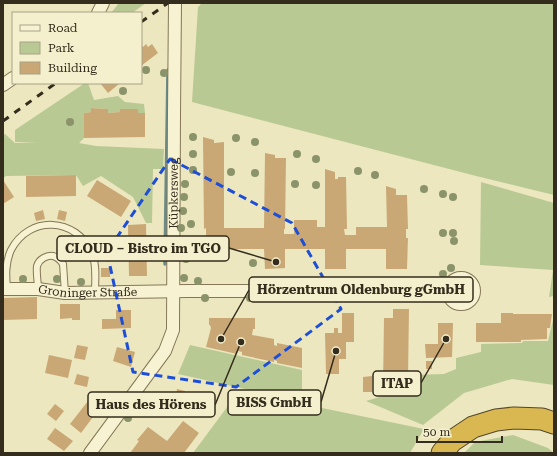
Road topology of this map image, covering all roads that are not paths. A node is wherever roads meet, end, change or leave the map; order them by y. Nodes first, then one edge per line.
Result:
1 (103, 3) edge
2 (175, 3) edge
3 (98, 12) edge
4 (12, 79) edge
5 (3, 85) edge
6 (5, 289) edge
7 (38, 289) junction
8 (173, 291) junction
9 (448, 291) dead end
10 (65, 293) junction
11 (95, 293) junction
12 (514, 418) junction
13 (554, 423) edge
14 (554, 431) edge
15 (90, 453) edge
16 (442, 453) edge

1 - 3 street
2 - 8 street, Küpkersweg
4 - 5 street
6 - 7 street, Groninger Straße
6 - 11 lane
7 - 10 street, Groninger Straße
7 - 10 lane
8 - 9 street, Groninger Straße
8 - 11 street, Groninger Straße
8 - 15 street, Küpkersweg
10 - 11 street, Groninger Straße
12 - 13 highway
12 - 14 highway
12 - 16 highway

